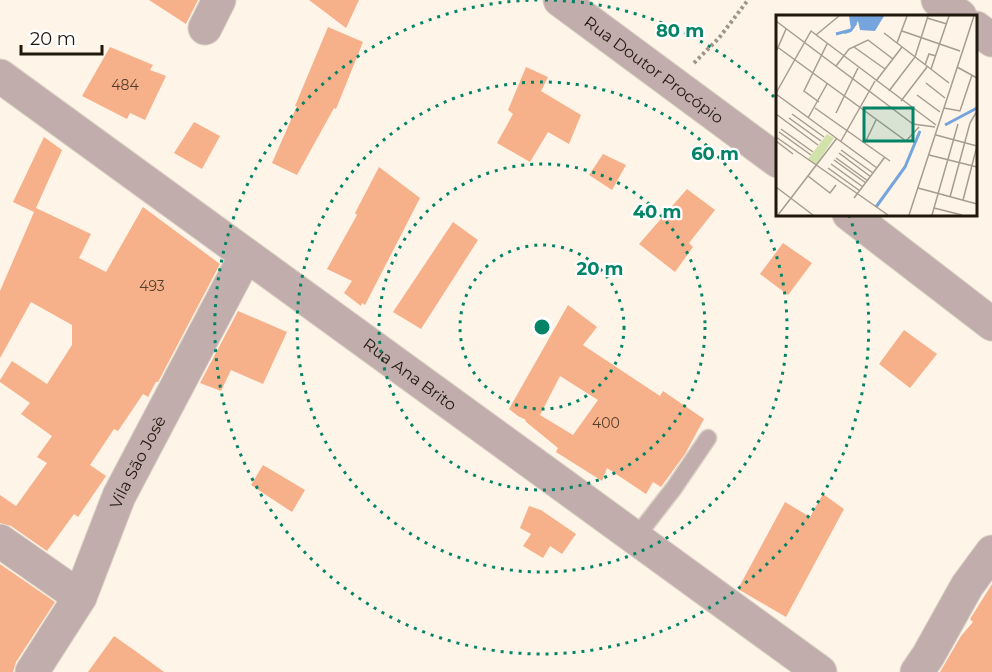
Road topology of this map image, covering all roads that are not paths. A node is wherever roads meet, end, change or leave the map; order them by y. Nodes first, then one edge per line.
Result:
1 (560, 0) edge
2 (938, 0) edge
3 (959, 15) edge
4 (977, 29) edge
5 (992, 40) edge
6 (0, 76) edge
7 (776, 160) edge
8 (852, 216) edge
9 (246, 255) junction
10 (992, 324) edge
11 (708, 438) dead end
12 (636, 537) junction
13 (0, 540) edge
14 (992, 552) edge
15 (80, 597) junction
16 (32, 672) edge
17 (820, 672) edge
18 (917, 672) edge

1 - 7 street, Rua Doutor Procópio
2 - 3 street
4 - 5 street
6 - 9 street, Rua Ana Brito
8 - 10 street
9 - 12 street, Rua Ana Brito
9 - 15 street, Vila São Josè
11 - 12 lane
12 - 17 street, Rua Ana Brito
13 - 15 street
14 - 18 street
15 - 16 street, Vila São Josè

